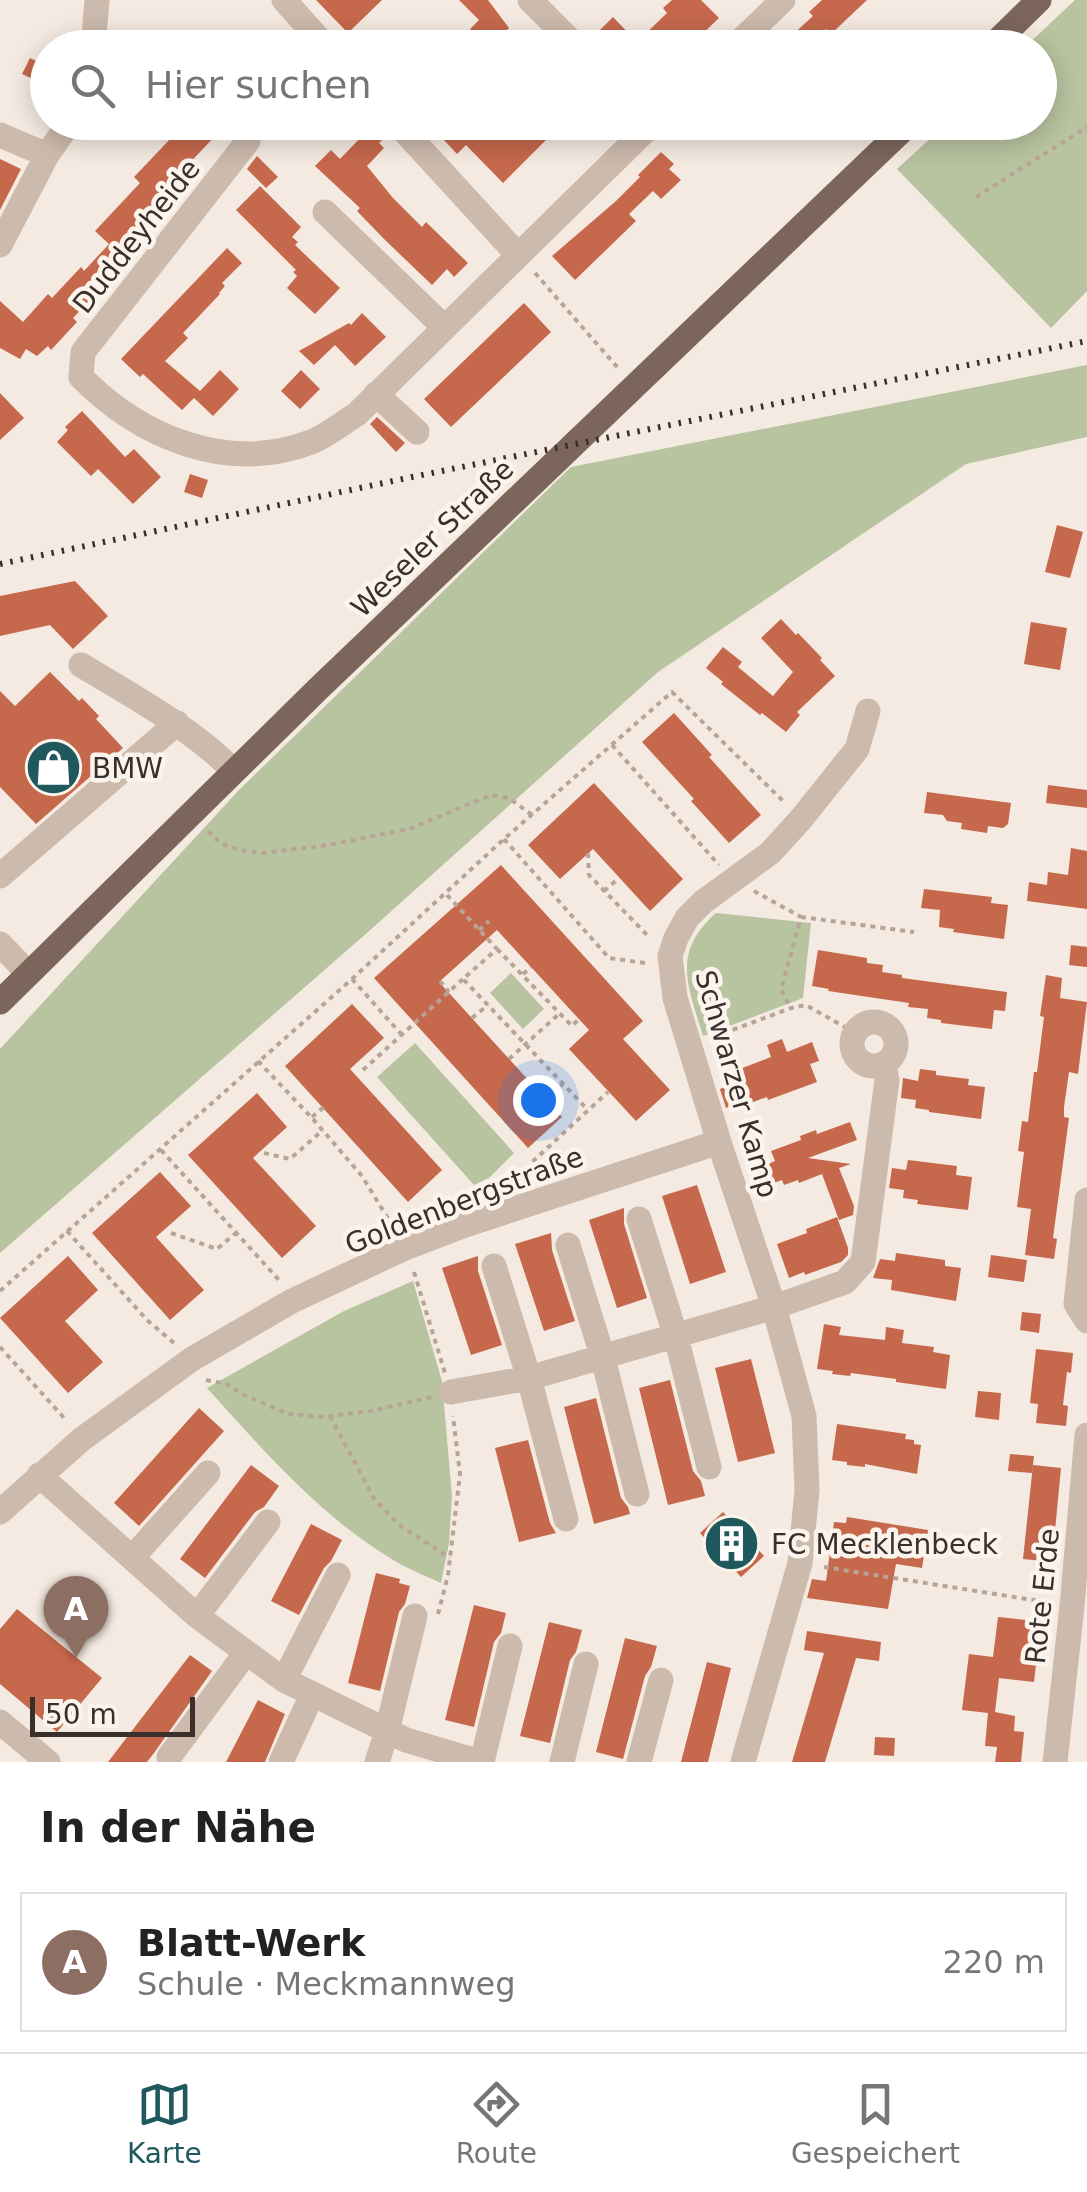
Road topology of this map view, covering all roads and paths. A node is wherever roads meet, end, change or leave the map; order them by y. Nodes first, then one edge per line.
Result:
1 (97, 0) edge
2 (284, 0) edge
3 (530, 0) edge
4 (783, 0) edge
5 (1039, 0) edge
6 (94, 30) edge
7 (311, 30) edge
8 (560, 30) edge
9 (752, 30) edge
10 (1008, 30) edge
11 (1087, 127) edge
12 (0, 135) edge
13 (58, 140) edge
14 (413, 140) edge
15 (635, 140) edge
16 (893, 140) edge
17 (248, 141) dead end
18 (47, 156) junction
19 (976, 197) dead end
20 (325, 212) dead end
21 (0, 246) edge
22 (518, 254) junction
23 (444, 327) junction
24 (621, 372) dead end
25 (376, 394) junction
26 (418, 432) dead end
27 (82, 664) dead end
28 (868, 711) dead end
29 (177, 724) junction
30 (612, 744) junction
31 (234, 770) junction
32 (191, 813) junction
33 (532, 815) junction
34 (801, 819) junction
35 (504, 840) junction
36 (588, 853) dead end
37 (0, 876) edge
38 (619, 878) dead end
39 (733, 880) junction
40 (604, 891) junction
41 (445, 893) junction
42 (801, 917) junction
43 (489, 921) dead end
44 (479, 930) junction
45 (914, 932) dead end
46 (0, 944) edge
47 (497, 949) junction
48 (672, 958) junction
49 (531, 966) dead end
50 (28, 973) junction
51 (522, 974) junction
52 (352, 979) junction
53 (463, 979) junction
54 (440, 981) dead end
55 (450, 992) junction
56 (0, 1002) edge
57 (488, 1005) junction
58 (792, 1008) junction
59 (560, 1013) junction
60 (472, 1018) dead end
61 (579, 1019) dead end
62 (855, 1033) joint
63 (402, 1035) junction
64 (525, 1044) junction
65 (690, 1046) junction
66 (509, 1059) dead end
67 (258, 1061) junction
68 (364, 1070) dead end
69 (563, 1084) junction
70 (608, 1092) dead end
71 (546, 1100) dead end
72 (324, 1107) dead end
73 (588, 1110) junction
74 (312, 1118) junction
75 (323, 1130) junction
76 (719, 1142) junction
77 (160, 1149) junction
78 (264, 1154) dead end
79 (538, 1200) junction
80 (1087, 1200) edge
81 (639, 1219) dead end
82 (1085, 1230) edge
83 (67, 1231) junction
84 (237, 1232) junction
85 (171, 1233) dead end
86 (568, 1245) dead end
87 (405, 1248) junction
88 (494, 1266) dead end
89 (0, 1291) edge
90 (292, 1301) junction
91 (774, 1307) junction
92 (1087, 1322) edge
93 (676, 1337) junction
94 (0, 1347) edge
95 (602, 1358) junction
96 (192, 1359) junction
97 (530, 1378) junction
98 (450, 1392) junction
99 (330, 1416) junction
100 (1087, 1435) edge
101 (82, 1439) junction
102 (709, 1467) dead end
103 (208, 1473) dead end
104 (40, 1475) junction
105 (637, 1494) dead end
106 (0, 1512) edge
107 (566, 1519) dead end
108 (268, 1522) dead end
109 (132, 1558) junction
110 (450, 1558) junction
111 (800, 1563) junction
112 (338, 1575) dead end
113 (1072, 1606) junction
114 (197, 1616) junction
115 (424, 1623) joint
116 (510, 1646) dead end
117 (245, 1654) junction
118 (586, 1664) dead end
119 (284, 1680) junction
120 (661, 1680) dead end
121 (312, 1695) junction
122 (0, 1722) edge
123 (397, 1735) junction
124 (169, 1757) dead end
125 (48, 1762) edge
126 (280, 1762) edge
127 (377, 1762) edge
128 (481, 1762) edge
129 (562, 1762) edge
130 (639, 1762) edge
131 (743, 1762) edge
132 (1055, 1762) edge

1 - 6 street
2 - 7 street
3 - 8 street
4 - 9 street
5 - 10 main road
11 - 19 path
12 - 18 street
13 - 18 street
14 - 22 street
15 - 22 street, Duddeyheide
16 - 31 main road, Weseler Straße
17 - 25 street, Duddeyheide
18 - 21 street
20 - 23 street
22 - 23 street, Duddeyheide
22 - 24 path
23 - 25 street, Duddeyheide
25 - 26 street
27 - 29 street
28 - 34 street, Schwarzer Kamp
29 - 31 street
29 - 37 street
30 - 33 path
30 - 34 path
30 - 39 path
31 - 32 main road, Weseler Straße
32 - 33 path
32 - 50 main road, Weseler Straße
33 - 35 path
34 - 39 street, Schwarzer Kamp
35 - 41 path
35 - 48 path
36 - 40 path
38 - 40 path
39 - 42 path
39 - 48 street, Schwarzer Kamp
40 - 48 path
41 - 44 path
41 - 52 path
42 - 45 path
42 - 58 path
43 - 44 path
44 - 47 path
46 - 50 street
47 - 51 path
47 - 53 path
48 - 65 street, Schwarzer Kamp
49 - 51 path
50 - 56 main road, Weseler Straße
51 - 59 path
52 - 63 path
52 - 67 path
53 - 55 path
53 - 57 path
54 - 55 path
55 - 63 path
57 - 60 path
57 - 64 path
58 - 62 path
58 - 65 path
59 - 61 path
59 - 64 path
62 - 91 street
63 - 68 path
64 - 66 path
64 - 69 path
65 - 76 street, Schwarzer Kamp
67 - 74 path
67 - 77 path
69 - 71 path
69 - 73 path
70 - 73 path
72 - 74 path
73 - 79 path
74 - 75 path
75 - 78 path
75 - 87 path
76 - 79 street, Goldenbergstraße
76 - 91 street, Schwarzer Kamp
77 - 83 path
77 - 84 path
79 - 87 street, Goldenbergstraße
80 - 82 street
81 - 93 street
82 - 92 street
83 - 89 path
83 - 96 path
84 - 85 path
84 - 90 path
86 - 95 street
87 - 90 street, Goldenbergstraße
87 - 98 path
88 - 97 street
90 - 96 street, Goldenbergstraße
91 - 93 street
91 - 111 street, Schwarzer Kamp
93 - 95 street
93 - 102 street
94 - 101 path
95 - 97 street
95 - 105 street
96 - 99 path
96 - 101 street, Goldenbergstraße
97 - 98 street
97 - 107 street
98 - 99 path
98 - 110 path
99 - 110 path
100 - 113 street, Rote Erde
101 - 104 street, Goldenbergstraße
103 - 109 street
104 - 106 street, Goldenbergstraße
104 - 109 street
108 - 114 street
109 - 114 street
110 - 115 path
111 - 113 path
111 - 131 street, Schwarzer Kamp
112 - 119 street
113 - 132 street, Rote Erde
114 - 117 street
115 - 123 street
116 - 128 street
117 - 119 street
117 - 124 street
118 - 129 street
119 - 121 street
120 - 130 street
121 - 123 street
121 - 126 street
122 - 125 street
123 - 127 street
123 - 128 street

